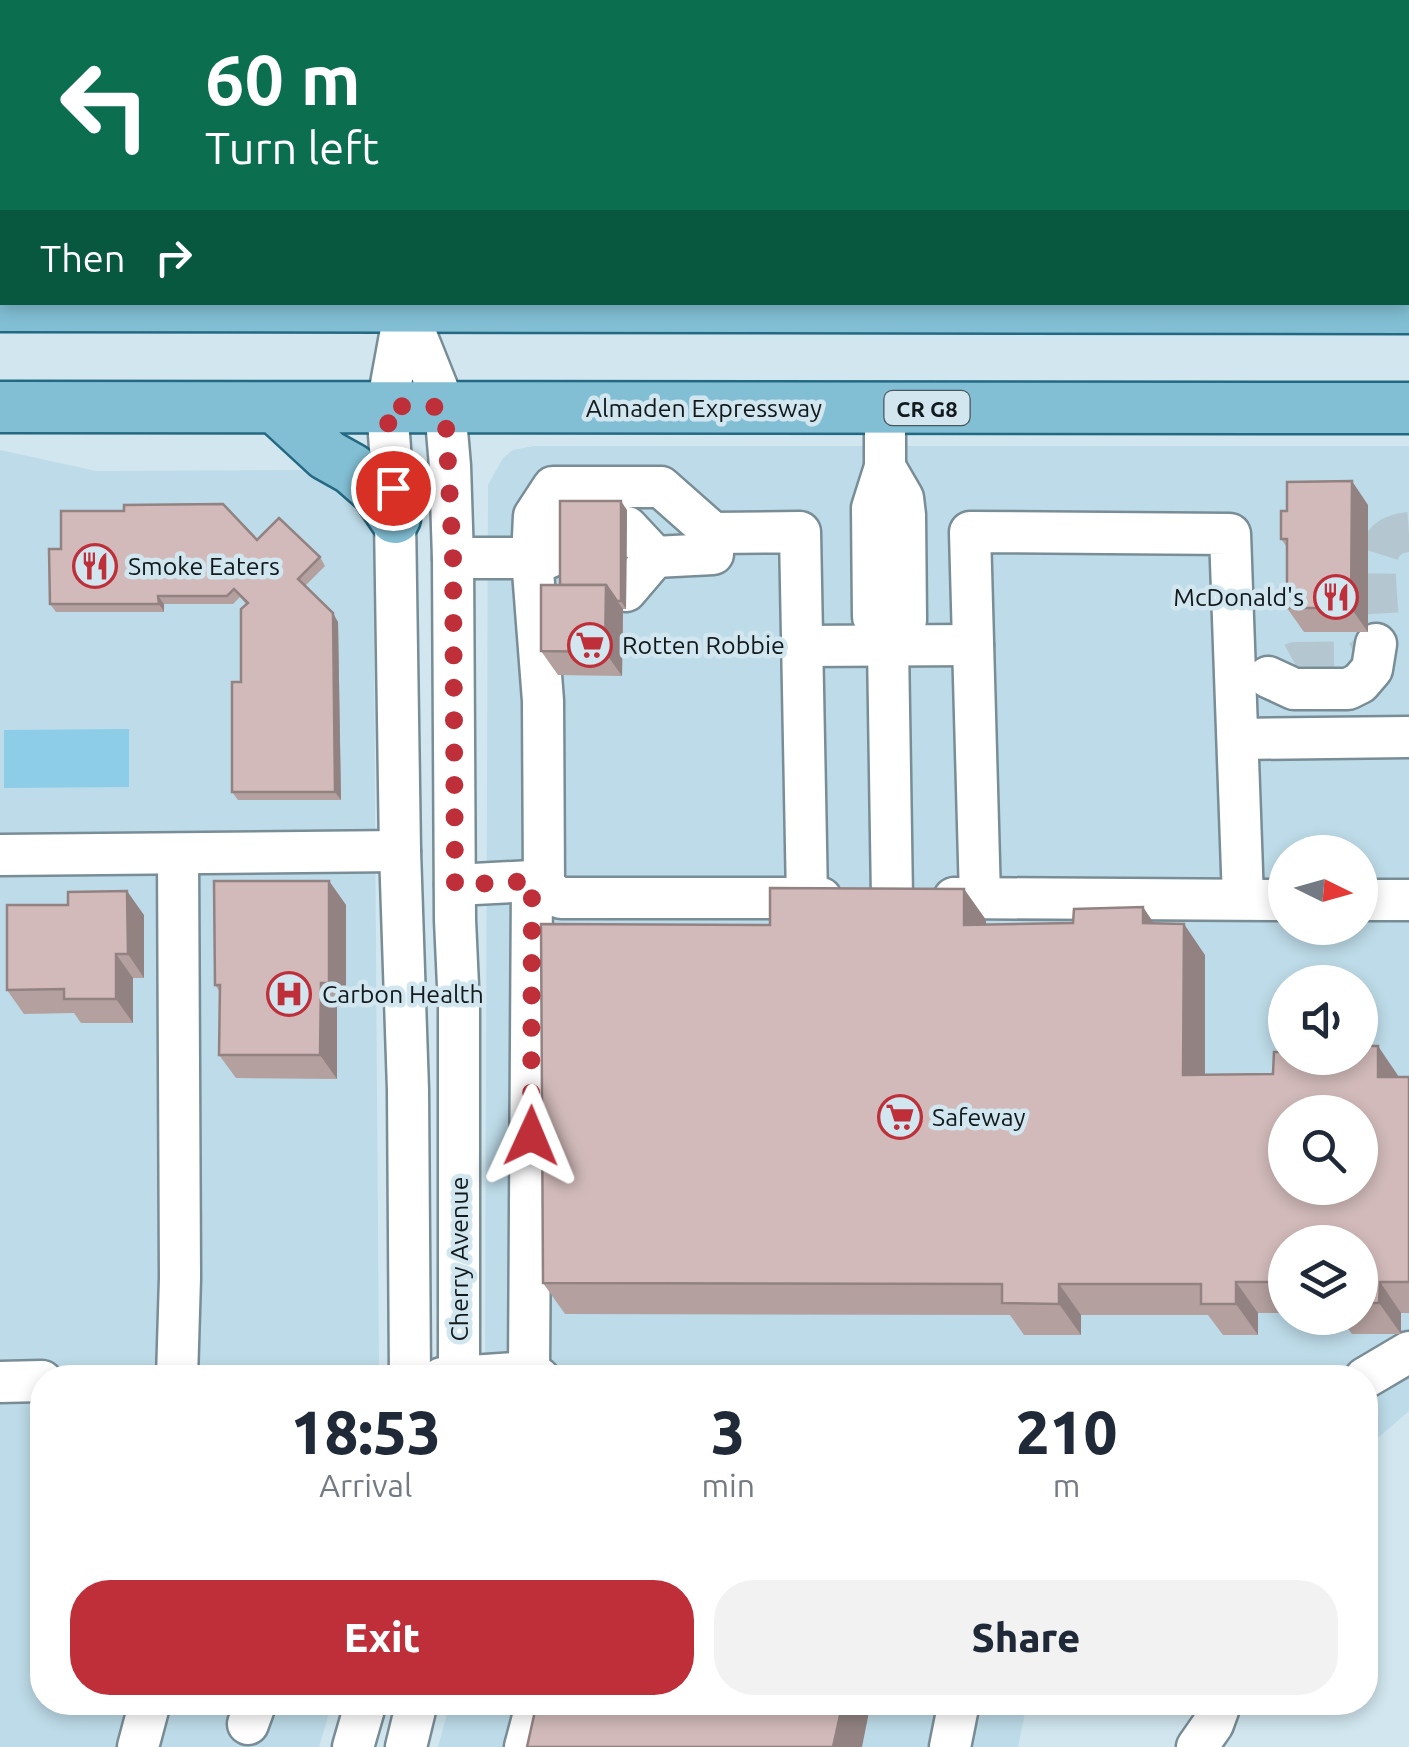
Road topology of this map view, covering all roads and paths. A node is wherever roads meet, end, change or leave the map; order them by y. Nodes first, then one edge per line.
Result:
1 (99, 305) edge
2 (404, 305) edge
3 (586, 305) edge
4 (0, 306) edge
5 (666, 306) edge
6 (1409, 308) edge
7 (0, 406) edge
8 (387, 406) junction
9 (445, 407) junction
10 (276, 408) junction
11 (885, 408) junction
12 (1409, 408) edge
13 (395, 518) junction
14 (713, 554) dead end
15 (453, 558) junction
16 (634, 558) dead end
17 (555, 559) junction
18 (1376, 644) dead end
19 (973, 645) junction
20 (801, 646) junction
21 (888, 646) junction
22 (1268, 677) dead end
23 (1409, 737) edge
24 (1238, 739) junction
25 (400, 851) junction
26 (178, 854) junction
27 (0, 855) edge
28 (538, 883) junction
29 (455, 885) junction
30 (807, 898) junction
31 (892, 898) junction
32 (980, 898) junction
33 (1243, 900) junction
34 (1268, 900) edge
35 (1378, 900) edge
36 (1409, 900) edge
37 (1409, 1352) edge
38 (177, 1365) edge
39 (410, 1365) edge
40 (453, 1365) edge
41 (534, 1365) edge
42 (1378, 1370) edge
43 (30, 1381) edge
44 (0, 1382) edge
45 (147, 1715) edge
46 (362, 1715) edge
47 (415, 1715) edge
48 (534, 1715) edge
49 (956, 1715) edge
50 (1217, 1715) edge
51 (138, 1747) edge
52 (353, 1747) edge
53 (406, 1747) edge
54 (525, 1747) edge
55 (950, 1747) edge
56 (1198, 1747) edge

1 - 4 main road
2 - 3 main road
2 - 8 street, Cherry Avenue
2 - 9 street, Cherry Avenue
3 - 5 main road
5 - 6 main road
7 - 10 main road, Almaden Expressway / CR G8
8 - 9 main road, Almaden Expressway / CR G8
8 - 10 main road, Almaden Expressway / CR G8
8 - 13 street, Cherry Avenue
9 - 11 main road, Almaden Expressway / CR G8
9 - 15 street, Cherry Avenue
10 - 13 main road
11 - 12 main road, Almaden Expressway / CR G8
11 - 21 street
13 - 25 street, Cherry Avenue
14 - 16 street
15 - 17 street
15 - 29 street, Cherry Avenue
17 - 20 street
17 - 28 street
18 - 22 street
19 - 21 street
19 - 24 street
19 - 32 street
20 - 21 street
20 - 30 street
21 - 31 street
23 - 24 street
24 - 33 street
25 - 26 street
25 - 39 street, Cherry Avenue
26 - 27 street
26 - 38 street
28 - 29 street
28 - 30 street
28 - 41 street
29 - 40 street, Cherry Avenue
30 - 31 street
31 - 32 street
32 - 33 street
33 - 34 street
35 - 36 street
37 - 42 street
43 - 44 street
45 - 51 street
46 - 52 street
47 - 53 street
48 - 54 street
49 - 55 street
50 - 56 street

